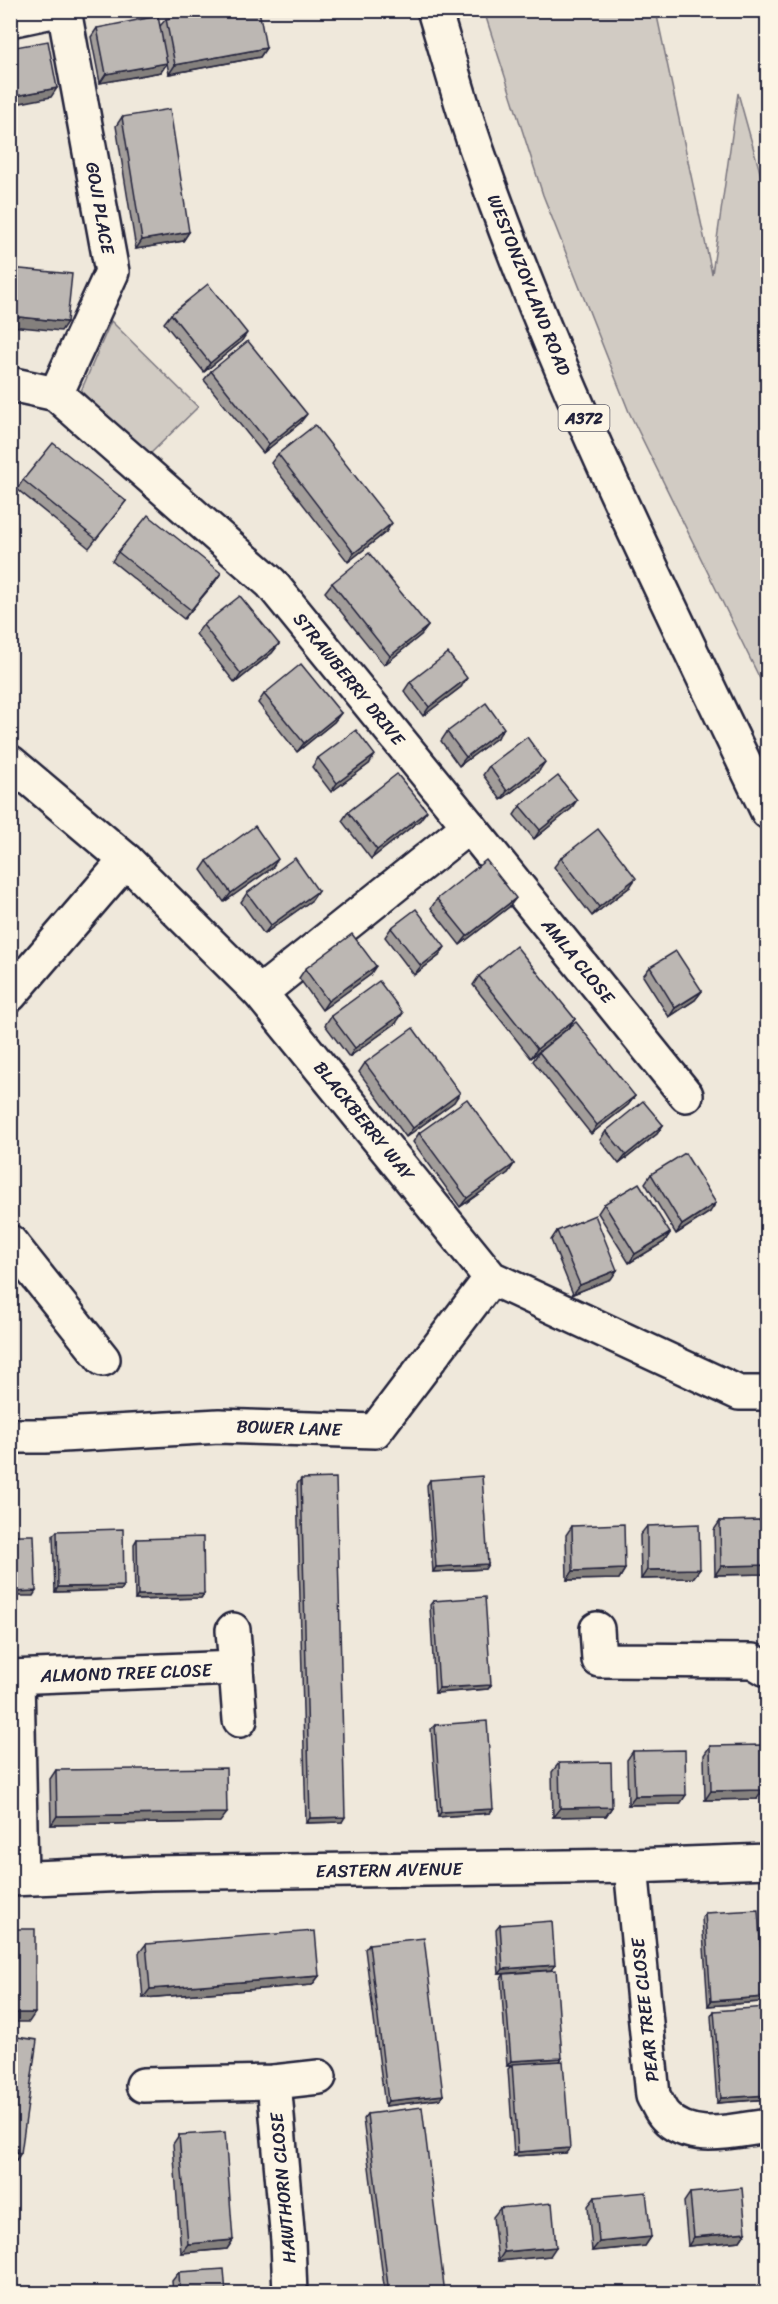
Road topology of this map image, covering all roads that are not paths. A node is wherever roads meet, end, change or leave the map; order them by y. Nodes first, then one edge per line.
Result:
1 (57, 10) edge
2 (64, 10) edge
3 (434, 10) edge
4 (10, 20) edge
5 (10, 384) edge
6 (56, 394) junction
7 (10, 762) edge
8 (768, 812) edge
9 (469, 826) junction
10 (126, 860) junction
11 (260, 993) junction
12 (10, 995) edge
13 (686, 1095) dead end
14 (10, 1242) edge
15 (491, 1278) junction
16 (103, 1359) dead end
17 (768, 1393) edge
18 (10, 1436) edge
19 (597, 1629) dead end
20 (233, 1630) dead end
21 (236, 1668) junction
22 (768, 1670) edge
23 (14, 1677) edge
24 (240, 1720) dead end
25 (768, 1861) edge
26 (631, 1866) junction
27 (16, 1879) edge
28 (318, 2077) dead end
29 (274, 2082) junction
30 (143, 2085) dead end
31 (768, 2126) edge
32 (290, 2294) edge

1 - 4 street
2 - 6 street, GOJI PLACE
3 - 8 street, WESTONZOYLAND ROAD / A372
5 - 6 street, STRAWBERRY DRIVE
6 - 9 street, STRAWBERRY DRIVE
7 - 10 street, BLACKBERRY WAY
9 - 11 street
9 - 13 street, AMLA CLOSE
10 - 11 street, BLACKBERRY WAY
10 - 12 street
11 - 15 street, BLACKBERRY WAY
14 - 16 street
15 - 17 street, BLACKBERRY WAY
15 - 18 street, BOWER LANE
19 - 22 street
20 - 21 street, ALMOND TREE CLOSE
21 - 23 street, ALMOND TREE CLOSE
21 - 24 street, ALMOND TREE CLOSE
23 - 27 street, ALMOND TREE CLOSE
25 - 26 street, EASTERN AVENUE
26 - 27 street, EASTERN AVENUE
26 - 31 street, PEAR TREE CLOSE
28 - 29 street
29 - 30 street
29 - 32 street, HAWTHORN CLOSE

